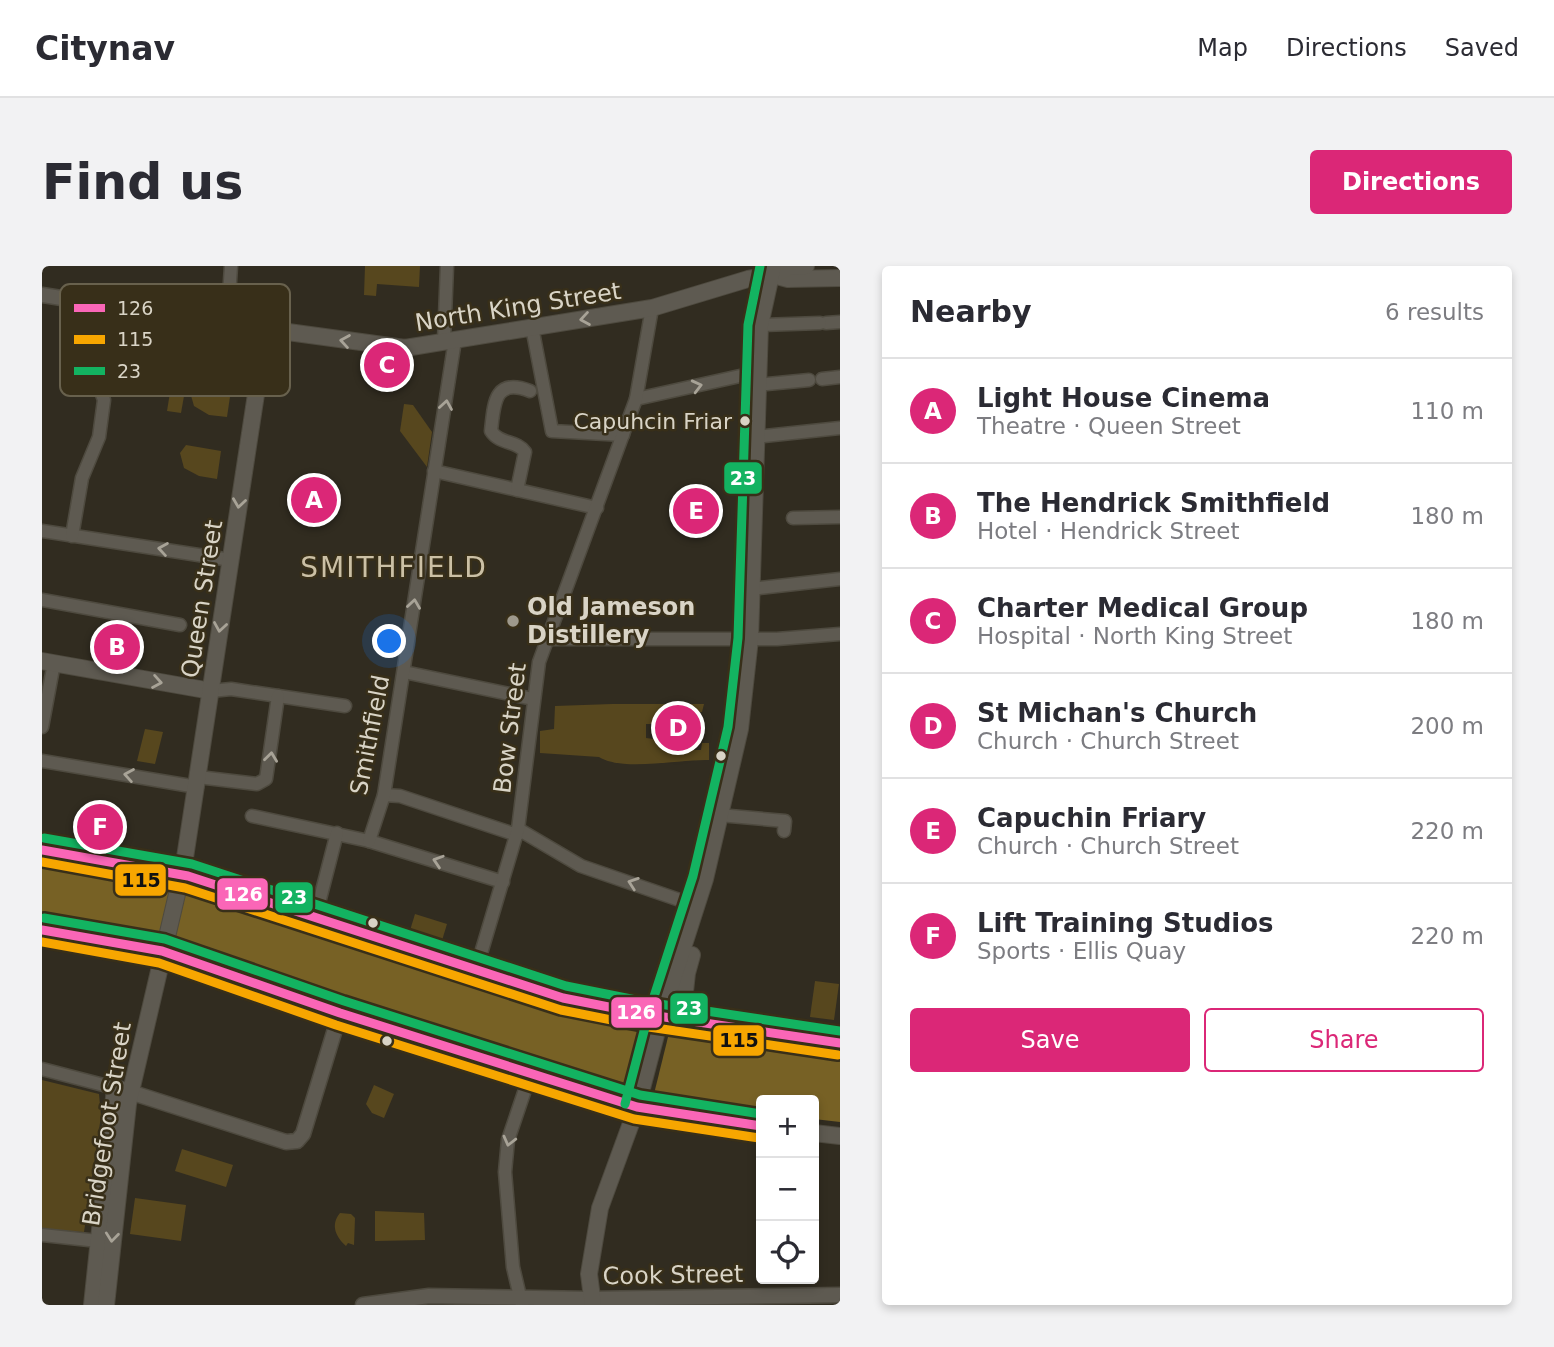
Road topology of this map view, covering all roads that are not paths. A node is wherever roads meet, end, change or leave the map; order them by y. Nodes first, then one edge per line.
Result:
1 (230, 266) edge
2 (447, 266) edge
3 (806, 266) edge
4 (776, 269) edge
5 (840, 278) edge
6 (229, 284) edge
7 (42, 295) edge
8 (60, 298) edge
9 (652, 308) junction
10 (840, 322) edge
11 (761, 325) junction
12 (532, 327) junction
13 (290, 333) edge
14 (449, 341) junction
15 (840, 377) edge
16 (758, 378) junction
17 (530, 391) dead end
18 (103, 396) edge
19 (255, 396) edge
20 (636, 399) junction
21 (840, 428) edge
22 (623, 435) junction
23 (755, 437) junction
24 (435, 471) junction
25 (517, 490) junction
26 (597, 508) junction
27 (840, 517) edge
28 (793, 518) dead end
29 (42, 531) edge
30 (72, 536) junction
31 (231, 560) junction
32 (840, 579) edge
33 (751, 589) junction
34 (42, 600) edge
35 (180, 625) dead end
36 (840, 634) edge
37 (545, 639) junction
38 (750, 639) junction
39 (48, 662) edge
40 (404, 671) junction
41 (211, 691) junction
42 (278, 696) junction
43 (533, 699) junction
44 (345, 706) dead end
45 (42, 727) edge
46 (42, 761) edge
47 (197, 782) junction
48 (384, 795) junction
49 (719, 815) junction
50 (252, 816) dead end
51 (784, 831) dead end
52 (517, 832) junction
53 (337, 833) junction
54 (369, 841) junction
55 (42, 850) edge
56 (180, 877) junction
57 (503, 882) junction
58 (697, 907) junction
59 (315, 918) junction
60 (42, 930) edge
61 (163, 948) junction
62 (475, 970) junction
63 (340, 1013) junction
64 (682, 1019) junction
65 (659, 1023) junction
66 (840, 1043) edge
67 (42, 1069) edge
68 (531, 1072) junction
69 (123, 1090) junction
70 (612, 1099) junction
71 (638, 1103) junction
72 (756, 1125) edge
73 (819, 1134) edge
74 (840, 1136) edge
75 (623, 1140) junction
76 (42, 1235) edge
77 (97, 1241) junction
78 (840, 1295) edge
79 (459, 1301) edge
80 (522, 1302) edge
81 (591, 1302) edge
82 (92, 1305) edge
83 (106, 1305) edge
84 (363, 1305) edge

1 - 6 street
2 - 14 street, Smithfield
3 - 4 main road, North King Street
4 - 5 main road, North King Street
4 - 9 main road, North King Street
4 - 11 main road
7 - 8 street
9 -> 12 main road, North King Street
9 - 20 street, Bow Street
10 - 11 street
11 - 16 main road
12 - 14 main road, North King Street
12 - 22 street
14 -> 13 main road, North King Street
24 -> 14 street, Smithfield
15 - 16 street
20 -> 16 street
16 - 23 main road
17 - 25 street
18 - 30 street
19 -> 31 main road, Queen Street
20 - 22 street, Bow Street
21 - 23 street
22 - 26 street, Bow Street
23 - 33 main road
24 - 25 street
40 -> 24 street, Smithfield
25 - 26 street
26 - 37 street, Bow Street
27 - 28 street
29 - 30 street
31 -> 30 street
31 -> 41 main road, Queen Street
32 - 33 street
33 - 38 main road
34 - 35 street
36 - 38 street
37 - 38 street
37 - 43 street, Bow Street
38 - 49 main road
39 -> 41 main road
39 - 45 street
40 - 43 street
40 - 48 street, Smithfield
41 - 42 street
41 - 47 main road, Queen Street
42 - 44 street
47 -> 42 street
43 - 52 street, Bow Street
47 -> 46 street
47 - 56 main road, Queen Street
48 - 52 street
48 - 54 street, Smithfield
49 - 51 street
49 - 58 main road
50 - 53 street
52 - 57 street, Bow Street
58 -> 52 street
53 - 54 street
53 - 59 street
57 -> 54 street
55 - 56 main road
56 - 59 main road
56 - 61 main road, Bridgefoot Street
57 - 62 street, Bow Street
58 - 64 main road
58 - 65 main road
59 - 62 main road
60 - 61 main road
61 - 63 main road
61 - 69 main road, Bridgefoot Street
62 - 65 main road
63 - 68 main road
63 - 69 street
64 - 65 main road
64 - 66 main road
65 - 71 main road
67 - 69 street
68 - 70 main road
68 -> 80 street
69 - 77 main road, Bridgefoot Street
69 -> 83 main road, Bridgefoot Street
70 - 71 main road
70 - 75 main road
71 - 72 main road
71 - 75 main road
73 - 74 main road
75 - 81 main road
76 - 77 street
77 - 82 main road, Bridgefoot Street
78 - 81 street, Cook Street
79 - 80 street, Cook Street
79 - 84 street, Cook Street
80 - 81 street, Cook Street

